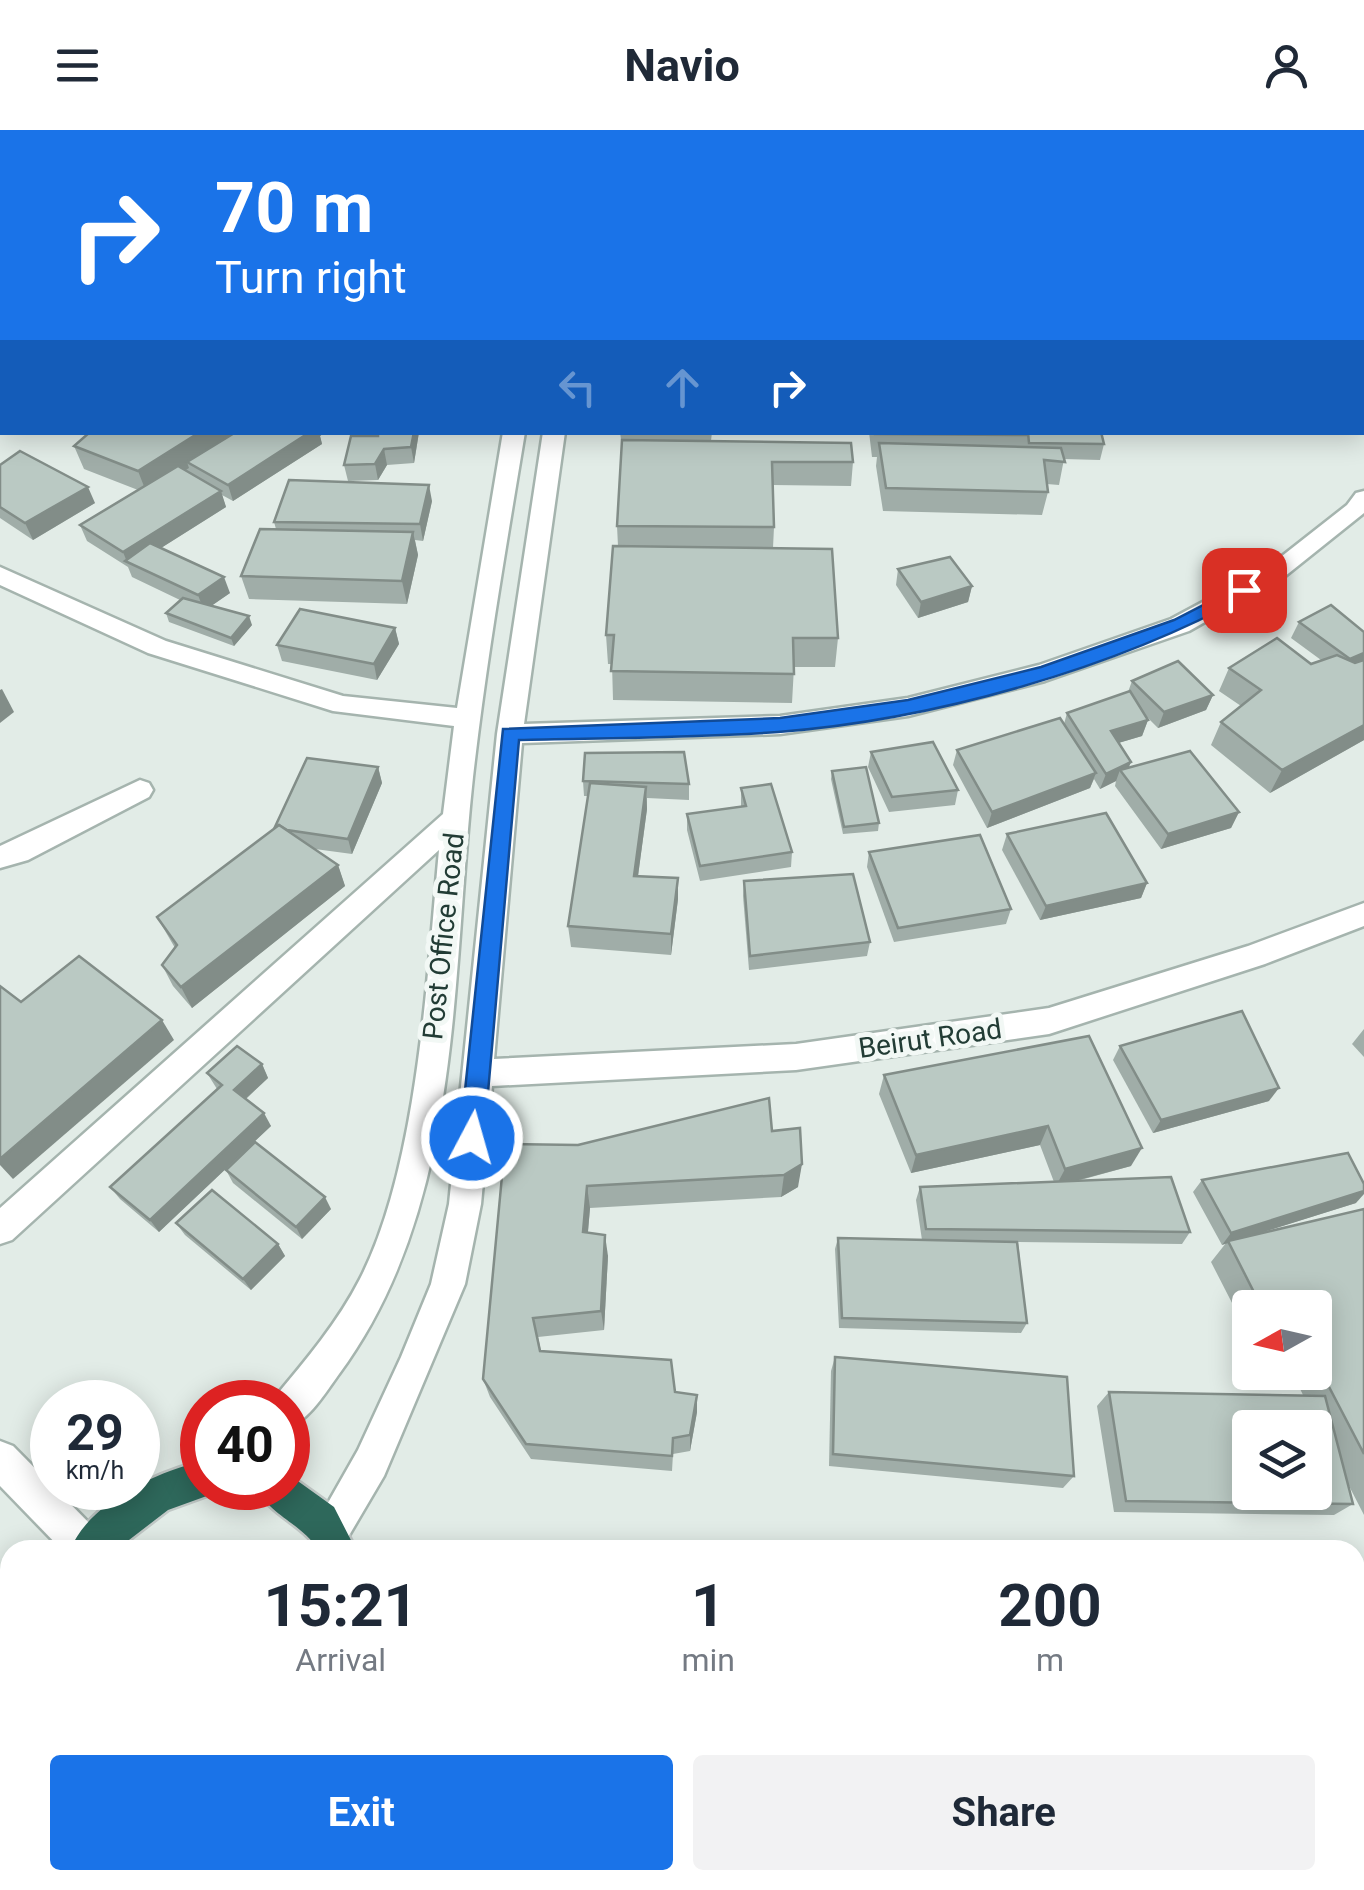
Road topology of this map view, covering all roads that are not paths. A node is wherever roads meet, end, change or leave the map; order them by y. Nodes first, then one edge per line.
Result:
1 (514, 435) edge
2 (554, 435) edge
3 (1364, 498) edge
4 (0, 575) edge
5 (467, 718) junction
6 (510, 734) junction
7 (140, 790) dead end
8 (456, 819) junction
9 (0, 857) edge
10 (1364, 914) edge
11 (480, 1072) junction
12 (0, 1229) edge
13 (310, 1382) edge
14 (0, 1459) edge
15 (180, 1485) edge
16 (308, 1510) edge
17 (79, 1540) edge
18 (99, 1540) edge
19 (334, 1540) edge

1 - 5 street, Post Office Road
2 - 6 street, Post Office Road
3 - 6 street
4 - 5 street
5 - 8 street, Post Office Road
6 - 11 street, Post Office Road
7 - 9 street
8 - 12 street
8 - 13 street, Post Office Road
10 - 11 street, Beirut Road
11 - 19 street, Post Office Road
14 - 17 street
15 - 18 highway
16 - 19 highway

